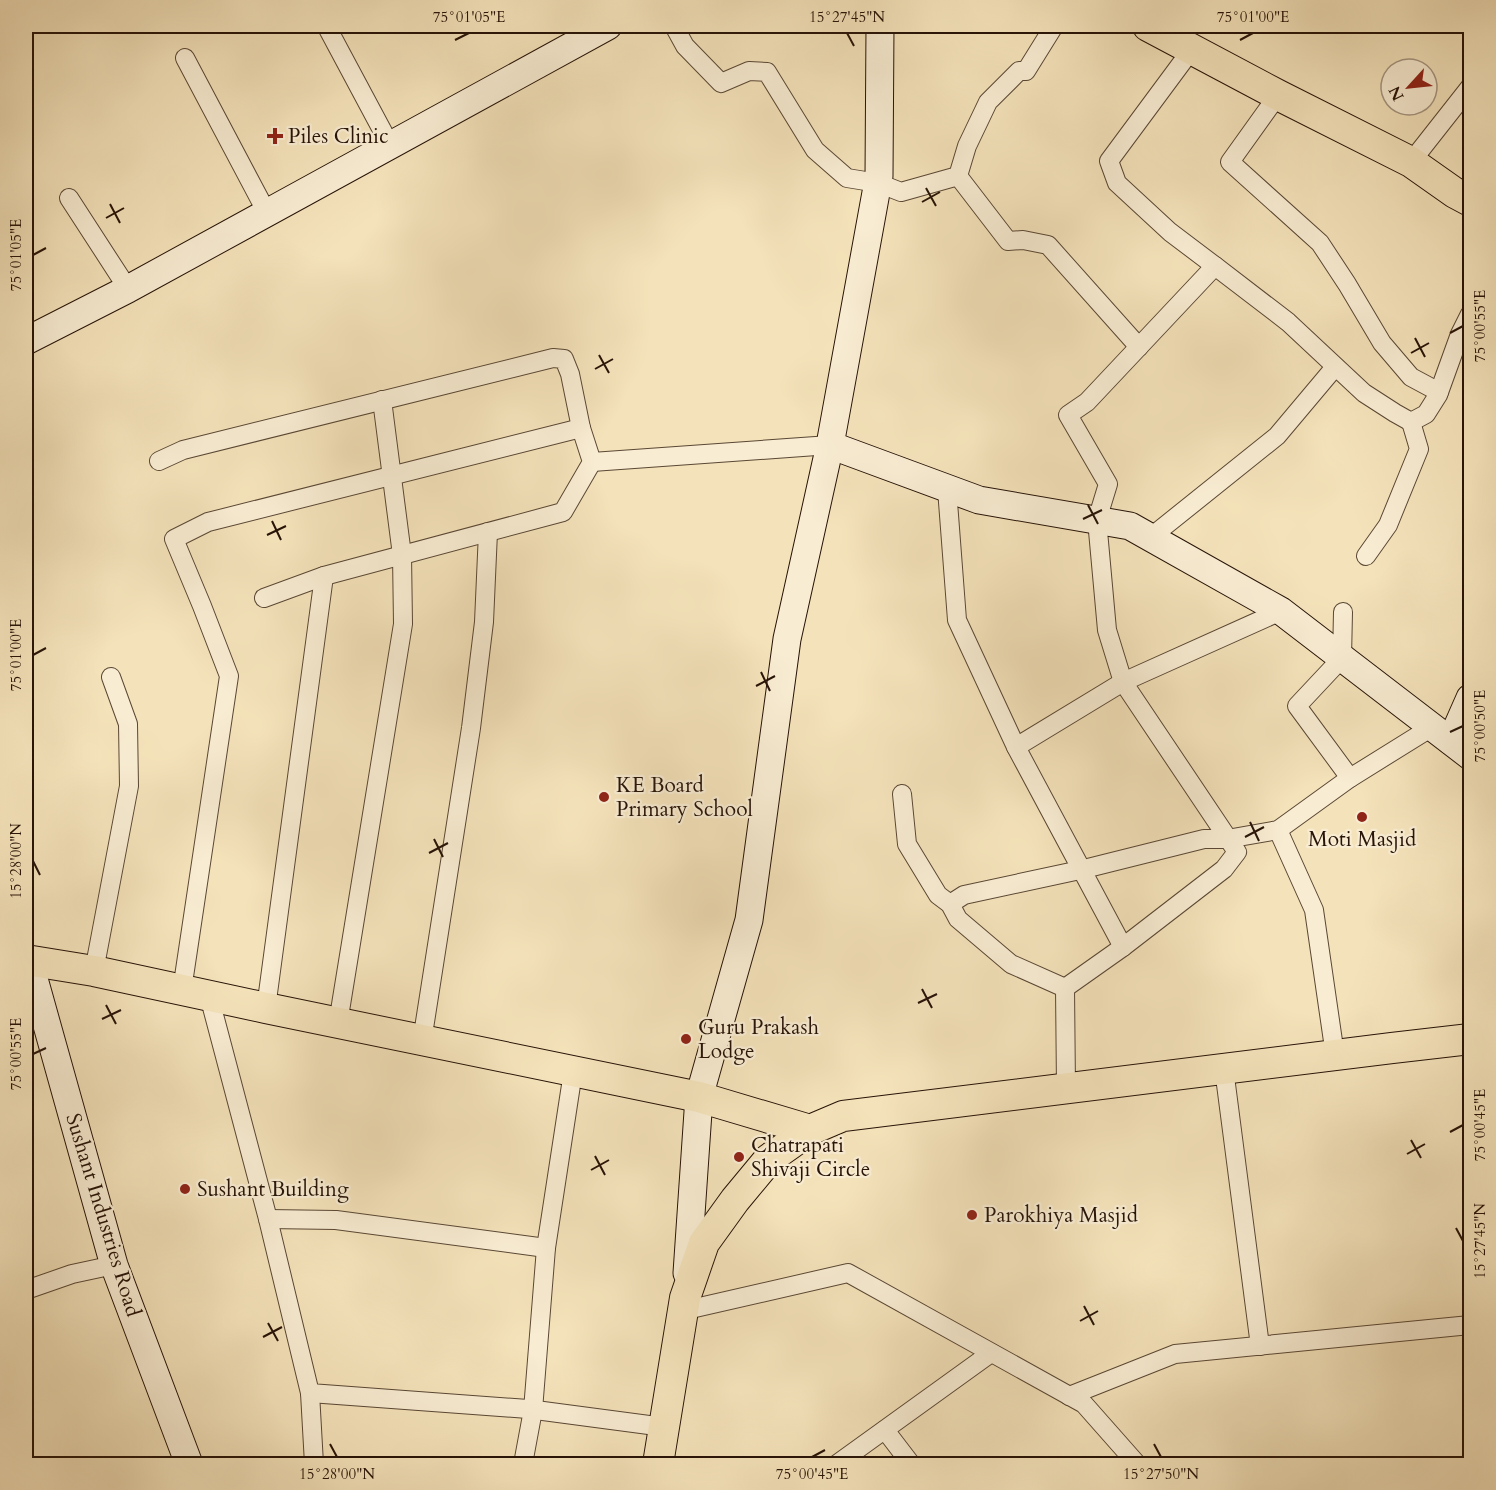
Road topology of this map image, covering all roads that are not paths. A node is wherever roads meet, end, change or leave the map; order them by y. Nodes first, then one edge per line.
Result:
1 (608, 26) edge
2 (674, 26) edge
3 (880, 26) edge
4 (1053, 26) edge
5 (1148, 26) edge
6 (328, 29) dead end
7 (1192, 49) junction
8 (185, 58) dead end
9 (1470, 87) edge
10 (1278, 95) junction
11 (390, 145) junction
12 (1411, 162) junction
13 (958, 176) junction
14 (878, 183) junction
15 (69, 198) dead end
16 (1470, 201) edge
17 (267, 213) junction
18 (1215, 266) junction
19 (128, 289) junction
20 (1470, 314) edge
21 (26, 342) edge
22 (1138, 348) junction
23 (1335, 367) junction
24 (1439, 392) junction
25 (382, 400) junction
26 (1411, 422) junction
27 (581, 428) junction
28 (830, 445) junction
29 (159, 461) dead end
30 (592, 462) junction
31 (391, 476) junction
32 (948, 489) junction
33 (1097, 520) junction
34 (488, 532) junction
35 (1151, 537) junction
36 (402, 555) junction
37 (1366, 556) dead end
38 (324, 576) junction
39 (264, 598) dead end
40 (1281, 611) junction
41 (1342, 612) dead end
42 (1342, 658) junction
43 (111, 677) dead end
44 (1123, 682) junction
45 (1468, 707) edge
46 (1451, 741) edge
47 (1016, 747) junction
48 (1350, 778) junction
49 (902, 794) dead end
50 (1278, 830) junction
51 (1227, 838) junction
52 (1080, 870) junction
53 (950, 904) junction
54 (1123, 947) junction
55 (27, 961) edge
56 (94, 971) junction
57 (1065, 988) junction
58 (195, 993) junction
59 (33, 1003) edge
60 (266, 1008) junction
61 (338, 1023) junction
62 (1470, 1040) edge
63 (422, 1041) junction
64 (1335, 1055) junction
65 (1224, 1069) junction
66 (573, 1072) junction
67 (1066, 1088) junction
68 (699, 1097) junction
69 (810, 1130) junction
70 (268, 1219) junction
71 (546, 1248) junction
72 (114, 1265) junction
73 (26, 1290) edge
74 (684, 1305) junction
75 (1470, 1325) edge
76 (1260, 1346) junction
77 (992, 1353) junction
78 (310, 1393) junction
79 (1069, 1396) junction
80 (533, 1410) junction
81 (664, 1427) junction
82 (885, 1430) junction
83 (189, 1464) edge
84 (314, 1464) edge
85 (523, 1464) edge
86 (658, 1464) edge
87 (837, 1464) edge
88 (911, 1464) edge
89 (1137, 1464) edge

1 - 11 street
2 - 14 street
3 - 14 street
4 - 13 street
5 - 7 main road
6 - 11 street
7 - 10 main road
7 - 18 street
8 - 17 street
9 - 12 street
10 - 12 main road
10 - 24 street
11 - 17 street
12 - 16 main road
13 - 14 street
13 - 22 street
14 - 28 street
15 - 19 street
17 - 19 street
18 - 22 street
18 - 23 street
19 - 21 street
20 - 24 street
22 - 33 street
23 - 26 street
23 - 35 street
24 - 26 street
25 - 27 street
25 - 29 street
25 - 31 street
26 - 37 street
27 - 30 street
27 - 31 street
28 - 30 street
28 - 32 street
28 - 68 street
30 - 34 street
31 - 36 street
31 - 58 street
32 - 33 street
32 - 47 street
33 - 35 street
33 - 44 street
34 - 36 street
34 - 63 street
35 - 40 street
36 - 38 street
36 - 61 street
38 - 39 street
38 - 60 street
40 - 42 street
40 - 44 street
41 - 42 street
42 - 46 street
42 - 48 street
43 - 56 street
44 - 47 street
44 - 51 street
45 - 46 street
46 - 48 street
47 - 52 street
48 - 50 street
49 - 53 street
50 - 51 street
50 - 64 street
51 - 52 street
51 - 54 street
52 - 53 street
52 - 54 street
53 - 57 street
54 - 57 street
55 - 56 main road
55 - 59 street, Sushant Industries Road
56 - 58 main road
57 - 67 street
58 - 60 main road
58 - 70 street
59 - 72 street, Sushant Industries Road
60 - 61 main road
61 - 63 main road
62 - 64 main road
63 - 66 main road
64 - 65 main road
65 - 67 main road
65 - 76 street
66 - 68 main road
66 - 71 street
67 - 69 main road
68 - 69 main road
68 - 74 street
69 - 74 main road
70 - 71 street
70 - 78 street
71 - 80 street
72 - 73 street
72 - 83 street, Sushant Industries Road
74 - 77 street
74 - 81 main road
75 - 76 street
76 - 79 street
77 - 79 street
77 - 82 street
78 - 80 street
78 - 84 street
79 - 89 street
80 - 81 street
80 - 85 street
81 - 86 main road
82 - 87 street
82 - 88 street

